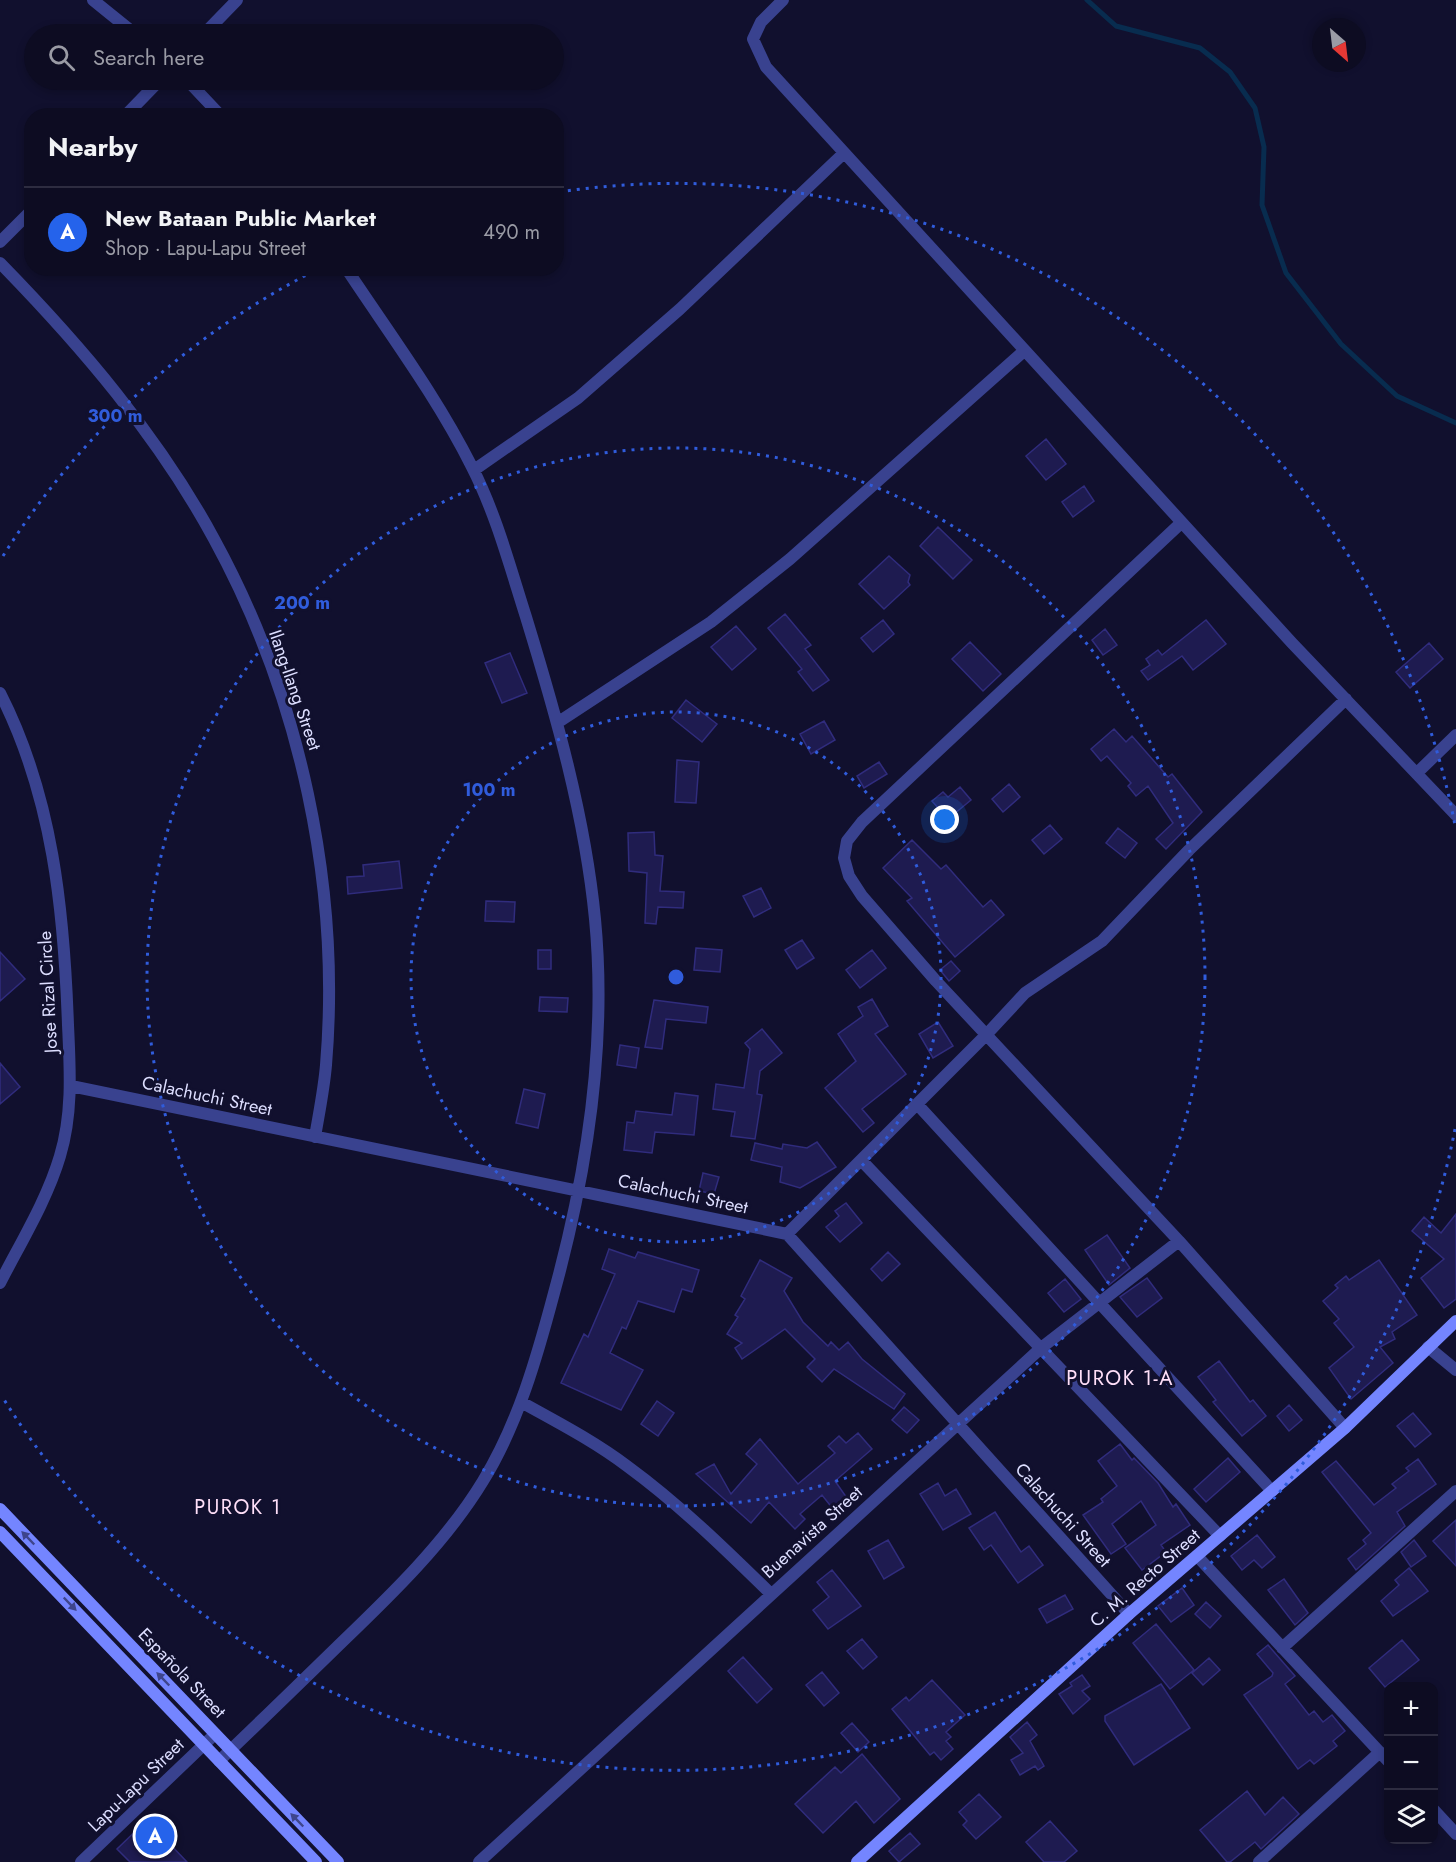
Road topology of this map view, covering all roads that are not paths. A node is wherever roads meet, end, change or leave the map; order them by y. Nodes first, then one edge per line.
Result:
1 (93, 0) edge
2 (237, 0) edge
3 (783, 0) edge
4 (123, 24) edge
5 (214, 24) edge
6 (150, 90) edge
7 (196, 90) edge
8 (133, 108) edge
9 (213, 108) edge
10 (843, 153) junction
11 (24, 218) edge
12 (0, 242) edge
13 (0, 263) edge
14 (351, 276) edge
15 (1024, 351) junction
16 (474, 470) junction
17 (1181, 523) junction
18 (0, 693) edge
19 (1346, 699) junction
20 (557, 723) junction
21 (1456, 735) edge
22 (1417, 773) junction
23 (1456, 815) edge
24 (987, 1034) junction
25 (70, 1086) junction
26 (917, 1104) junction
27 (315, 1137) junction
28 (861, 1160) junction
29 (577, 1191) junction
30 (787, 1234) junction
31 (1179, 1241) junction
32 (0, 1283) edge
33 (1100, 1302) junction
34 (1456, 1321) edge
35 (1428, 1347) junction
36 (1041, 1348) junction
37 (1456, 1370) edge
38 (520, 1402) junction
39 (956, 1425) junction
40 (1345, 1428) junction
41 (1272, 1491) junction
42 (1456, 1491) edge
43 (0, 1509) edge
44 (0, 1532) edge
45 (1220, 1536) junction
46 (1197, 1556) junction
47 (771, 1594) junction
48 (1129, 1614) junction
49 (1282, 1648) junction
50 (215, 1734) junction
51 (203, 1744) junction
52 (231, 1750) junction
53 (1384, 1757) edge
54 (219, 1761) junction
55 (1438, 1814) edge
56 (1456, 1834) edge
57 (81, 1862) edge
58 (316, 1862) edge
59 (338, 1862) edge
60 (479, 1862) edge
61 (857, 1862) edge
62 (1259, 1862) edge

1 - 4 street
2 - 5 street
3 - 10 street
6 - 8 street
7 - 9 street
10 - 15 street
10 - 16 street
11 - 12 street
13 - 27 street, Ilang-Ilang Street
14 - 16 street
15 - 17 street
15 - 20 street
16 - 20 street
17 - 19 street
17 - 24 street
18 - 25 street, Jose Rizal Circle
19 - 22 street
19 - 24 street
20 - 29 street
21 - 22 street
22 - 23 street
24 - 26 street
24 - 31 street
25 - 27 street, Calachuchi Street
25 - 32 street, Jose Rizal Circle
26 - 28 street
26 - 33 street
27 - 29 street, Calachuchi Street
28 - 30 street
28 - 36 street
29 - 30 street, Calachuchi Street
29 - 38 street
30 - 39 street, Calachuchi Street
31 - 33 street, Buenavista Street
31 - 40 street
33 - 36 street, Buenavista Street
33 - 41 street
34 - 35 street, C. M. Recto Street
35 - 37 street
35 - 40 street, C. M. Recto Street
36 - 39 street, Buenavista Street
36 - 45 street
38 - 47 street
38 - 52 street
39 - 47 street, Buenavista Street
39 - 48 street, Calachuchi Street
40 - 41 street, C. M. Recto Street
41 - 45 street, C. M. Recto Street
42 - 49 street
50 -> 43 street, Española Street
44 -> 51 street, Española Street
45 - 46 street, C. M. Recto Street
46 - 48 street, C. M. Recto Street
46 - 49 street
47 - 60 street, Buenavista Street
48 - 61 street, C. M. Recto Street
49 - 53 street
50 - 51 street, Lapu-Lapu Street
50 - 52 street, Española Street
51 - 54 street, Española Street
51 - 57 street, Lapu-Lapu Street
52 - 54 street
59 -> 52 street, Española Street
53 - 62 street
54 - 58 street, Española Street
55 - 56 street

